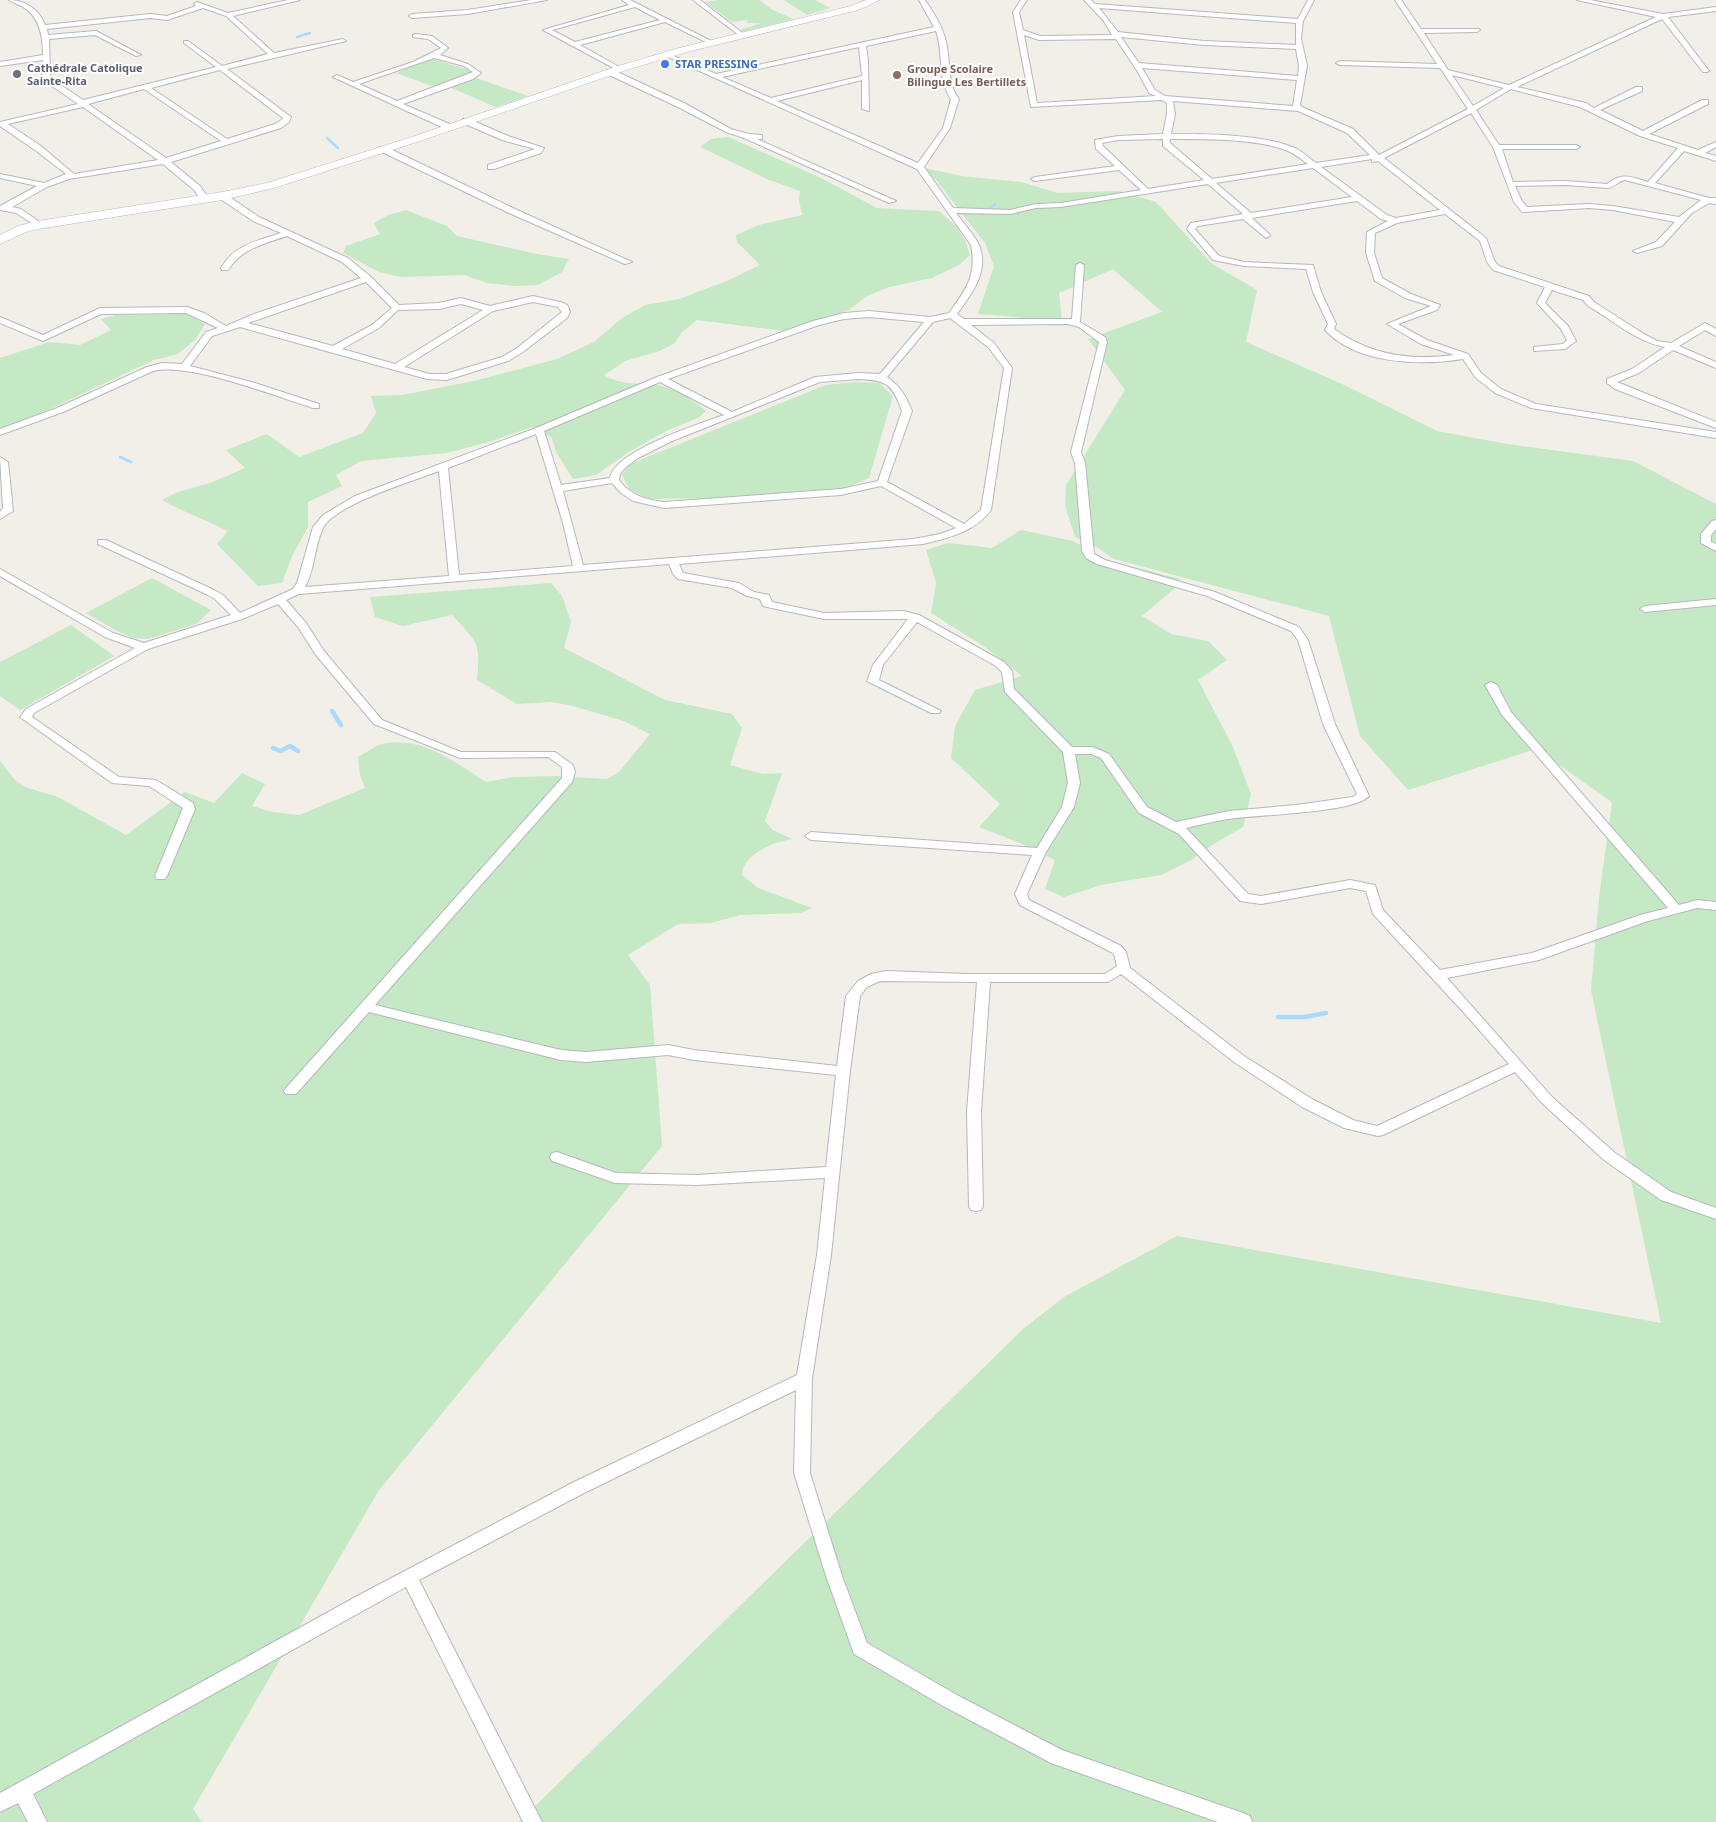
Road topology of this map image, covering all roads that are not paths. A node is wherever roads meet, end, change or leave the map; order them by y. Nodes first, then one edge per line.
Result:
1 (12, 0) edge
2 (270, 0) edge
3 (297, 0) edge
4 (544, 0) edge
5 (625, 0) edge
6 (696, 0) edge
7 (875, 0) edge
8 (922, 0) edge
9 (1024, 0) edge
10 (1087, 0) edge
11 (1311, 0) edge
12 (1398, 0) edge
13 (1580, 0) edge
14 (192, 2) dead end
15 (277, 5) junction
16 (636, 5) junction
17 (203, 6) junction
18 (1093, 6) junction
19 (1716, 9) edge
20 (228, 15) junction
21 (412, 16) dead end
22 (1663, 16) junction
23 (666, 20) junction
24 (1300, 21) junction
25 (44, 27) junction
26 (938, 28) junction
27 (1477, 30) dead end
28 (1019, 31) junction
29 (1419, 31) junction
30 (1116, 35) junction
31 (415, 36) dead end
32 (742, 36) junction
33 (46, 38) junction
34 (343, 41) dead end
35 (186, 42) dead end
36 (712, 43) junction
37 (862, 44) junction
38 (573, 45) junction
39 (1300, 48) junction
40 (138, 55) dead end
41 (274, 55) junction
42 (433, 55) junction
43 (667, 55) junction
44 (46, 57) junction
45 (1340, 63) dead end
46 (0, 64) edge
47 (1137, 65) junction
48 (222, 68) junction
49 (1444, 69) junction
50 (614, 70) junction
51 (1705, 71) dead end
52 (717, 76) junction
53 (865, 77) junction
54 (337, 78) dead end
55 (1302, 78) junction
56 (353, 84) junction
57 (145, 87) junction
58 (1510, 87) junction
59 (1639, 89) dead end
60 (1165, 98) junction
61 (769, 101) junction
62 (1706, 102) dead end
63 (398, 103) junction
64 (82, 104) junction
65 (866, 109) dead end
66 (1299, 109) junction
67 (1471, 110) junction
68 (1595, 110) junction
69 (466, 121) junction
70 (1, 124) edge
71 (449, 127) junction
72 (1643, 134) junction
73 (1166, 136) junction
74 (759, 137) dead end
75 (748, 138) junction
76 (226, 141) junction
77 (1716, 144) edge
78 (1496, 147) junction
79 (1576, 147) dead end
80 (1682, 148) junction
81 (383, 149) junction
82 (1699, 154) junction
83 (1377, 158) junction
84 (1716, 159) edge
85 (165, 161) junction
86 (1316, 166) junction
87 (491, 167) dead end
88 (920, 167) junction
89 (1119, 168) junction
90 (0, 176) edge
91 (68, 177) junction
92 (1035, 179) dead end
93 (1212, 181) junction
94 (1510, 184) junction
95 (1650, 184) junction
96 (44, 186) junction
97 (1147, 192) junction
98 (222, 196) junction
99 (1358, 198) junction
100 (205, 199) junction
101 (1714, 200) edge
102 (892, 201) dead end
103 (2, 208) edge
104 (950, 210) junction
105 (1445, 212) junction
106 (1248, 216) junction
107 (1680, 220) junction
108 (1395, 221) junction
109 (38, 225) junction
110 (287, 234) junction
111 (1266, 236) dead end
112 (0, 240) edge
113 (1637, 251) dead end
114 (628, 262) dead end
115 (1080, 265) dead end
116 (225, 268) dead end
117 (368, 279) junction
118 (1550, 286) junction
119 (396, 308) junction
120 (490, 309) junction
121 (952, 316) junction
122 (0, 320) edge
123 (930, 320) junction
124 (1716, 321) edge
125 (962, 322) junction
126 (1076, 322) junction
127 (240, 324) junction
128 (1705, 326) junction
129 (224, 328) junction
130 (1716, 333) edge
131 (1672, 346) junction
132 (335, 349) junction
133 (1537, 349) dead end
134 (1464, 356) junction
135 (1716, 365) edge
136 (184, 367) junction
137 (398, 367) junction
138 (882, 377) junction
139 (660, 379) junction
140 (316, 406) dead end
141 (732, 415) junction
142 (1716, 425) edge
143 (539, 430) junction
144 (0, 432) edge
145 (1716, 435) edge
146 (0, 460) edge
147 (443, 467) junction
148 (614, 480) junction
149 (882, 483) junction
150 (557, 489) junction
151 (0, 516) edge
152 (1716, 523) edge
153 (964, 528) junction
154 (102, 542) dead end
155 (1716, 548) edge
156 (673, 560) junction
157 (578, 567) junction
158 (0, 572) edge
159 (454, 578) junction
160 (297, 591) junction
161 (280, 599) junction
162 (1716, 602) edge
163 (1645, 609) dead end
164 (238, 617) junction
165 (915, 617) junction
166 (144, 647) junction
167 (1491, 685) dead end
168 (935, 711) dead end
169 (1069, 751) junction
170 (1176, 826) junction
171 (811, 836) dead end
172 (1040, 852) junction
173 (161, 876) dead end
174 (1716, 906) edge
175 (1676, 909) junction
176 (1124, 970) junction
177 (1438, 975) junction
178 (984, 978) junction
179 (366, 1007) junction
180 (1517, 1066) junction
181 (843, 1071) junction
182 (292, 1091) dead end
183 (557, 1157) dead end
184 (833, 1172) junction
185 (976, 1206) dead end
186 (1716, 1214) edge
187 (804, 1379) junction
188 (409, 1577) junction
189 (22, 1791) junction
190 (0, 1803) edge
191 (38, 1822) edge
192 (533, 1822) edge
193 (1243, 1822) edge

1 - 25 street
2 - 15 street
3 - 15 street
4 - 21 street
5 - 16 street
6 - 32 street
7 - 32 main road
8 - 26 street
9 - 28 street
10 - 18 street
11 - 24 street
12 - 29 street
13 - 22 street
14 - 17 street
15 - 20 street
16 - 23 street
16 - 38 street
17 - 20 street
17 - 25 street
18 - 24 street
18 - 30 street
19 - 22 street
20 - 41 street
22 - 51 street
22 - 58 street
23 - 36 street
23 - 38 street
24 - 39 street
25 - 33 street
26 - 37 street
26 - 88 street
27 - 29 street
28 - 30 street
28 - 60 street
29 - 49 street
30 - 39 street
30 - 47 street
31 - 42 street
32 - 36 main road
33 - 40 street
33 - 44 street
34 - 41 street
35 - 48 street
36 - 43 main road
37 - 52 street
37 - 53 street
38 - 50 street
39 - 55 street
41 - 48 street
42 - 56 street
42 - 63 street
43 - 50 main road
43 - 52 street
44 - 46 street
44 - 64 street
45 - 49 street
47 - 55 street
47 - 60 street
48 - 57 street
48 - 76 street
49 - 58 street
49 - 67 street
50 - 69 main road
50 - 75 street
52 - 61 street
53 - 61 street
53 - 65 street
54 - 56 street
55 - 66 street
56 - 63 street
57 - 64 street
57 - 76 street
58 - 67 street
58 - 68 street
59 - 68 street
60 - 66 street
60 - 73 street
61 - 88 street
62 - 72 street
63 - 71 street
64 - 70 street
64 - 85 street
66 - 83 street
67 - 78 street
67 - 83 street
68 - 72 street
69 - 71 main road
69 - 87 street
70 - 91 street
71 - 81 main road
72 - 80 street
73 - 86 street
73 - 89 street
73 - 93 street
74 - 75 street
75 - 102 street
76 - 85 street
77 - 82 street
78 - 79 street
78 - 94 street
80 - 82 street
80 - 95 street
81 - 98 main road
81 - 114 street
82 - 84 street
83 - 86 street
83 - 105 street
85 - 91 street
85 - 100 street
86 - 93 street
86 - 99 street
88 - 104 street
89 - 92 street
89 - 97 street
90 - 96 street
91 - 96 street
93 - 97 street
93 - 106 street
94 - 95 street
94 - 107 street
95 - 101 street
96 - 103 street
97 - 104 street
98 - 100 main road
98 - 110 street
99 - 106 street
99 - 108 street
100 - 109 main road
101 - 107 street
103 - 109 street
104 - 121 street
105 - 108 street
105 - 118 street
106 - 111 street
106 - 134 street
107 - 113 street
108 - 134 street
109 - 112 main road
110 - 116 street
110 - 117 street
115 - 126 street
117 - 119 street
117 - 127 street
118 - 131 street
118 - 133 street
119 - 120 street
119 - 132 street
120 - 137 street
120 - 137 street
121 - 123 street
121 - 125 street
122 - 129 street
123 - 138 street
123 - 139 street
124 - 128 street
125 - 126 street
125 - 153 street
126 - 170 street
127 - 129 street
127 - 132 street
128 - 130 street
128 - 131 street
129 - 136 street
131 - 135 street
131 - 142 street
132 - 137 street
134 - 145 street
136 - 140 street
136 - 144 street
138 - 141 street
138 - 149 street
139 - 141 street
139 - 143 street
141 - 148 street
143 - 147 street
143 - 150 street
146 - 151 street
147 - 159 street
147 - 160 street
148 - 149 street
148 - 150 street
149 - 153 street
150 - 157 street
152 - 155 street
153 - 156 street
154 - 164 street
156 - 157 street
156 - 165 street
157 - 159 street
158 - 166 street
159 - 160 street
160 - 161 street
161 - 164 street
161 - 179 street
162 - 163 street
164 - 166 street
165 - 168 street
165 - 169 street
166 - 173 street
167 - 175 street
169 - 170 street
169 - 172 street
170 - 177 street
171 - 172 street
172 - 176 street
174 - 175 street
175 - 177 street
176 - 178 street
176 - 180 street
177 - 180 street
178 - 181 street
178 - 185 street
179 - 181 street
179 - 182 street
180 - 186 street
181 - 184 street
183 - 184 street
184 - 187 street
187 - 188 street
187 - 193 street
188 - 189 street
188 - 192 street
189 - 190 street
189 - 191 street

